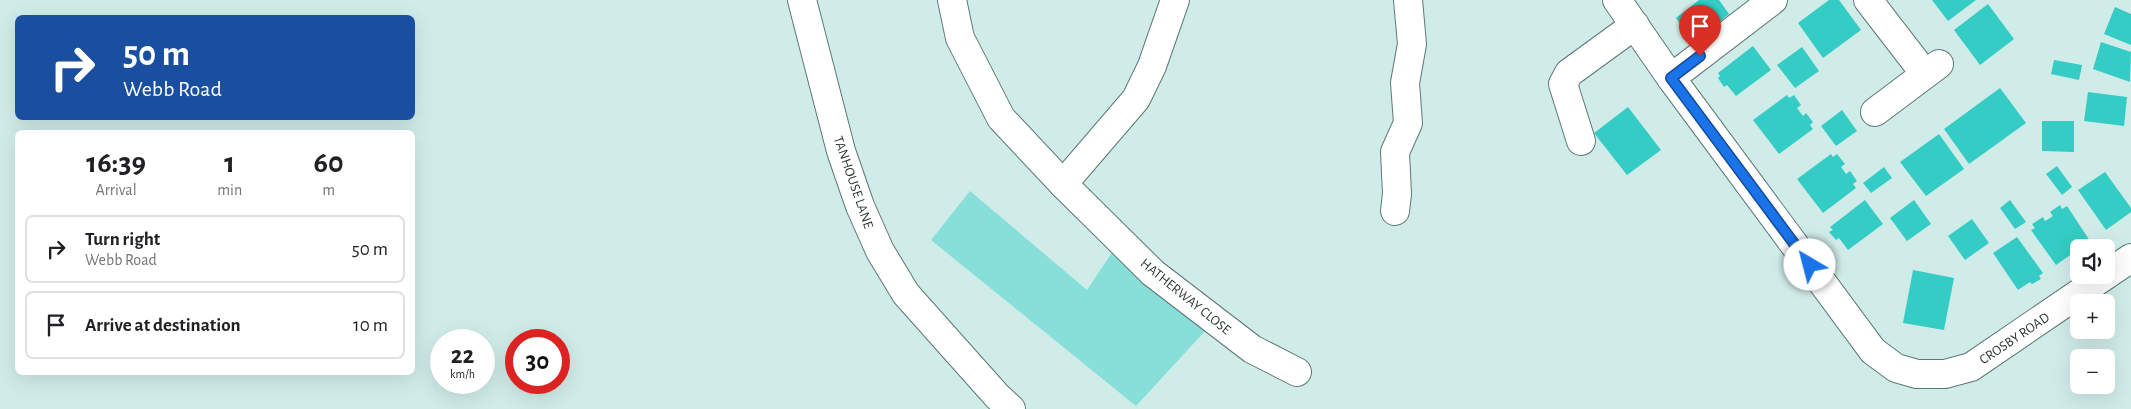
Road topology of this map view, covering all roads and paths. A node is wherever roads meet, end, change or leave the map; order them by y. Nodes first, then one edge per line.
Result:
1 (802, 0) edge
2 (952, 0) edge
3 (1175, 0) edge
4 (1408, 0) edge
5 (1617, 0) edge
6 (1773, 0) edge
7 (1868, 0) edge
8 (1635, 26) junction
9 (1671, 78) junction
10 (1875, 112) dead end
11 (1581, 141) dead end
12 (1064, 184) junction
13 (1395, 211) dead end
14 (2131, 258) edge
15 (2115, 269) edge
16 (2093, 284) edge
17 (1297, 372) dead end
18 (1011, 409) edge

1 - 18 street, TANHOUSE LANE
2 - 12 street, HATHERWAY CLOSE
3 - 12 street
4 - 13 street
5 - 8 street, CROSBY ROAD
6 - 9 street
7 - 10 street
8 - 9 street, CROSBY ROAD
8 - 11 street
9 - 16 street, CROSBY ROAD
12 - 17 street, HATHERWAY CLOSE
14 - 15 street, CROSBY ROAD

